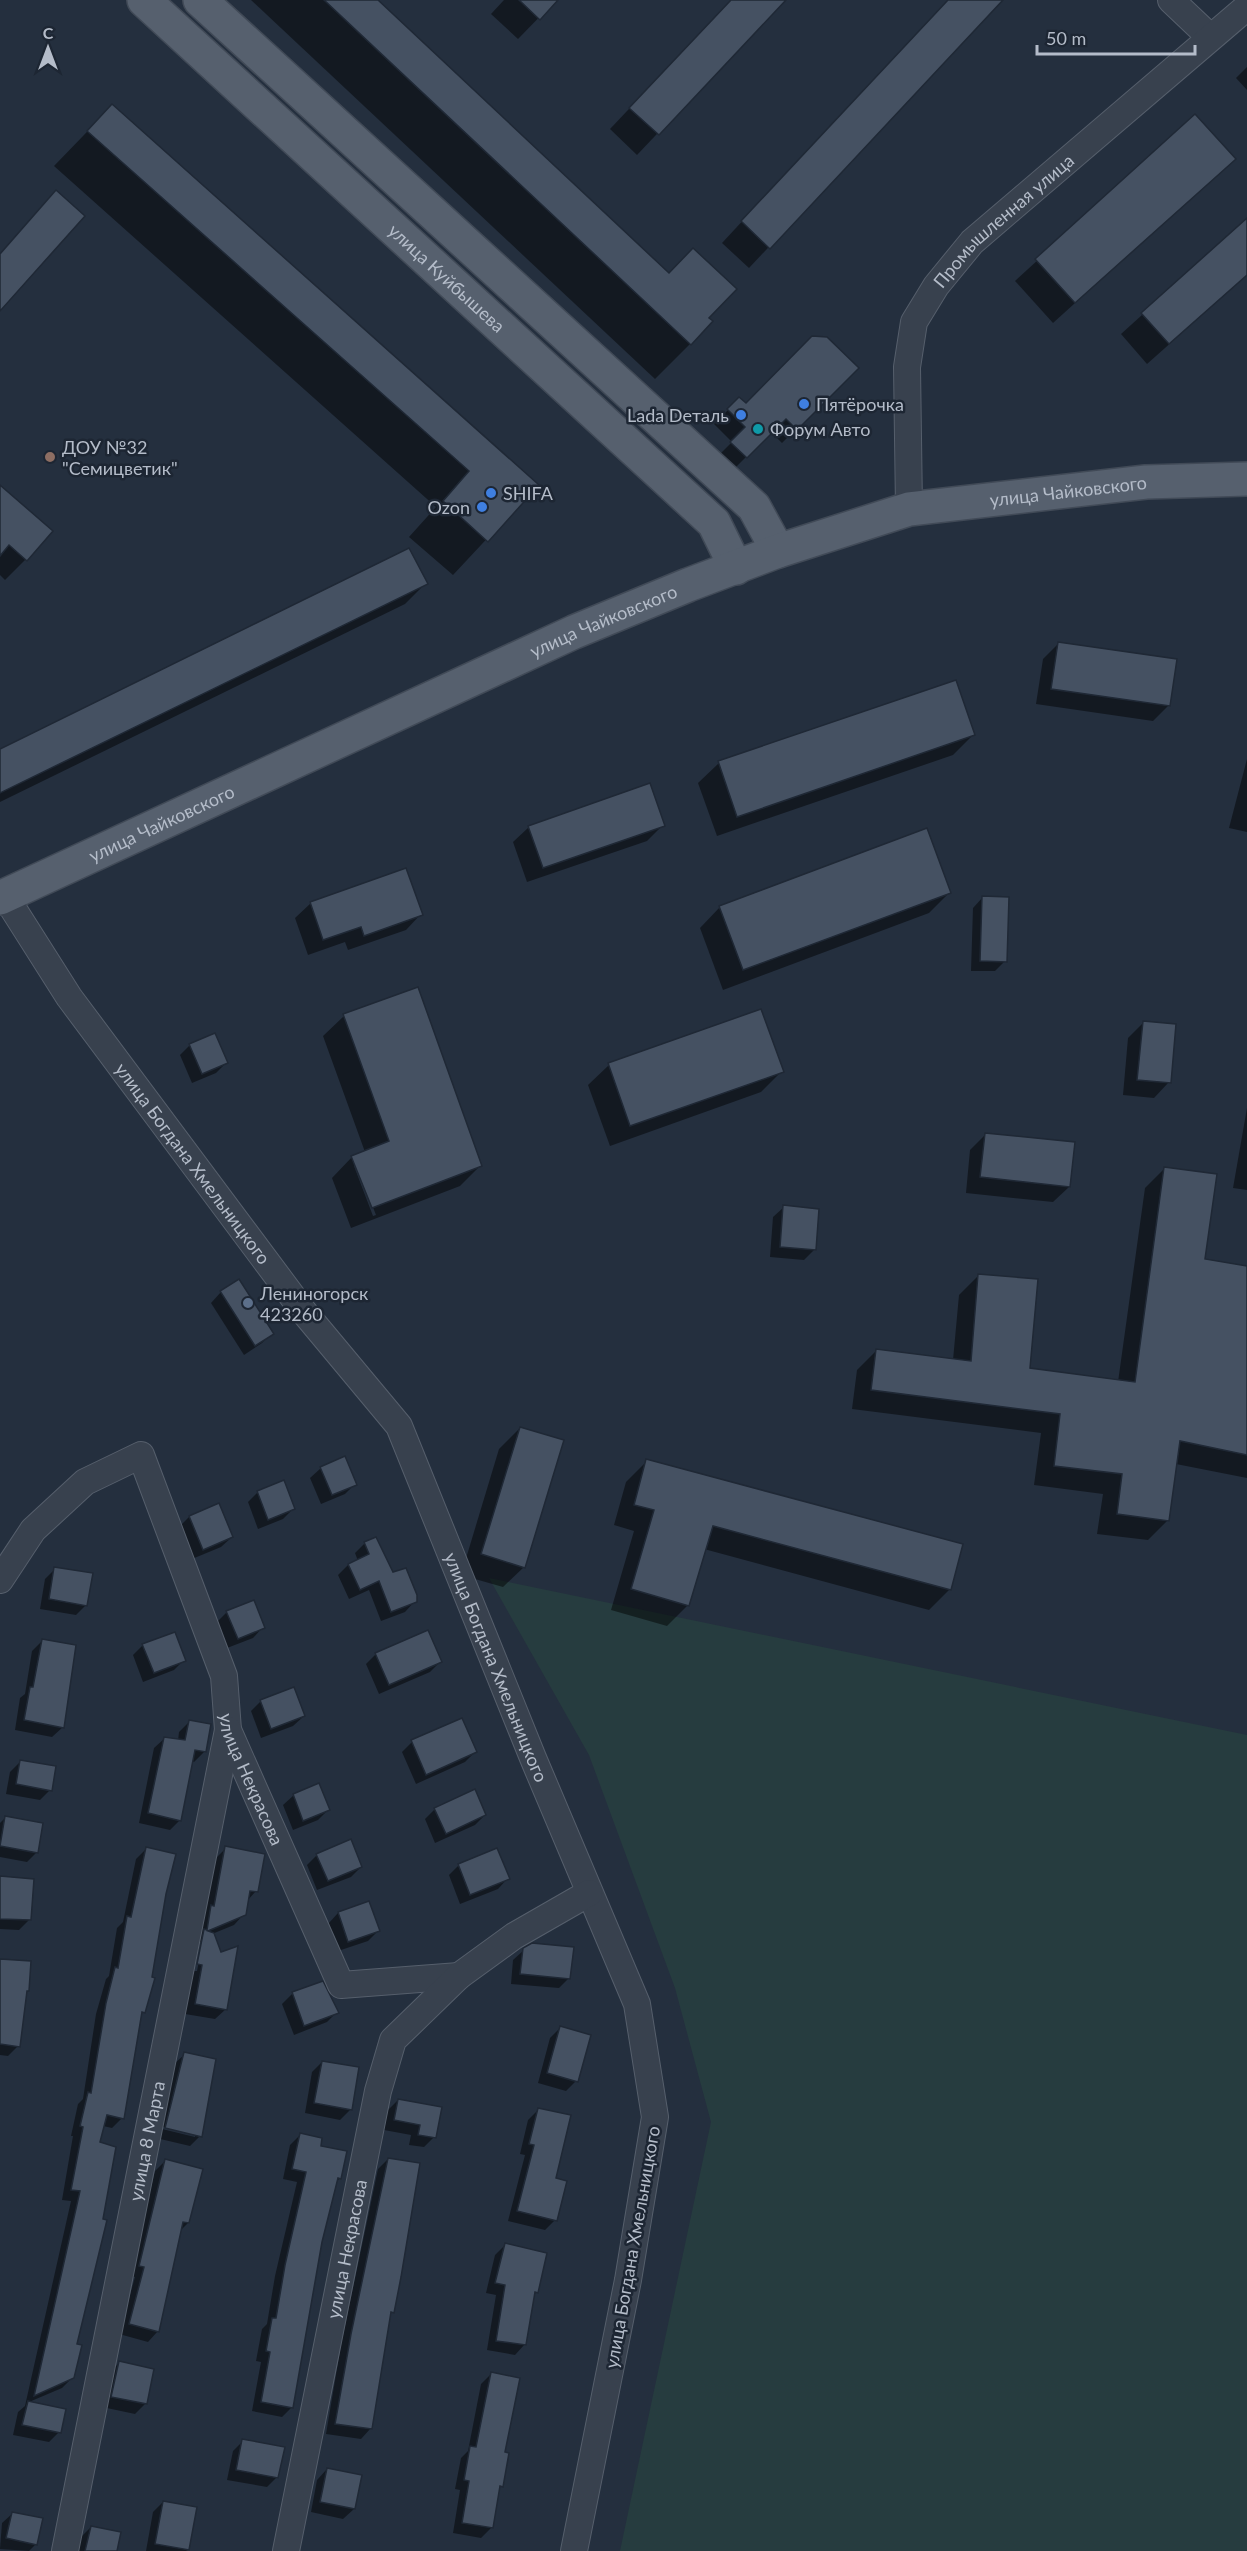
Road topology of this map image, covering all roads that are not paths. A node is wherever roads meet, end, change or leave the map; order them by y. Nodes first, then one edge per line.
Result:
1 (144, 0) edge
2 (200, 0) edge
3 (1171, 0) edge
4 (1247, 6) edge
5 (1210, 37) junction
6 (1247, 479) edge
7 (909, 509) junction
8 (778, 551) junction
9 (735, 567) junction
10 (3, 897) edge
11 (0, 1580) edge
12 (228, 1730) junction
13 (589, 1893) junction
14 (459, 1976) junction
15 (65, 2551) edge
16 (286, 2551) edge
17 (574, 2551) edge

1 - 9 main road, улица Куйбышева
2 - 8 main road, улица Куйбышева
3 - 5 street
4 - 5 street, Промышленная улица
5 - 7 street, Промышленная улица
6 - 7 main road, улица Чайковского
7 - 8 main road, улица Чайковского
8 - 9 main road, улица Чайковского
9 - 10 main road, улица Чайковского
10 - 13 street, улица Богдана Хмельницкого
11 - 12 street, улица Некрасова
12 - 14 street, улица Некрасова
12 - 15 street, улица 8 Марта
13 - 14 street, улица Некрасова
13 - 17 street, улица Богдана Хмельницкого
14 - 16 street, улица Некрасова

